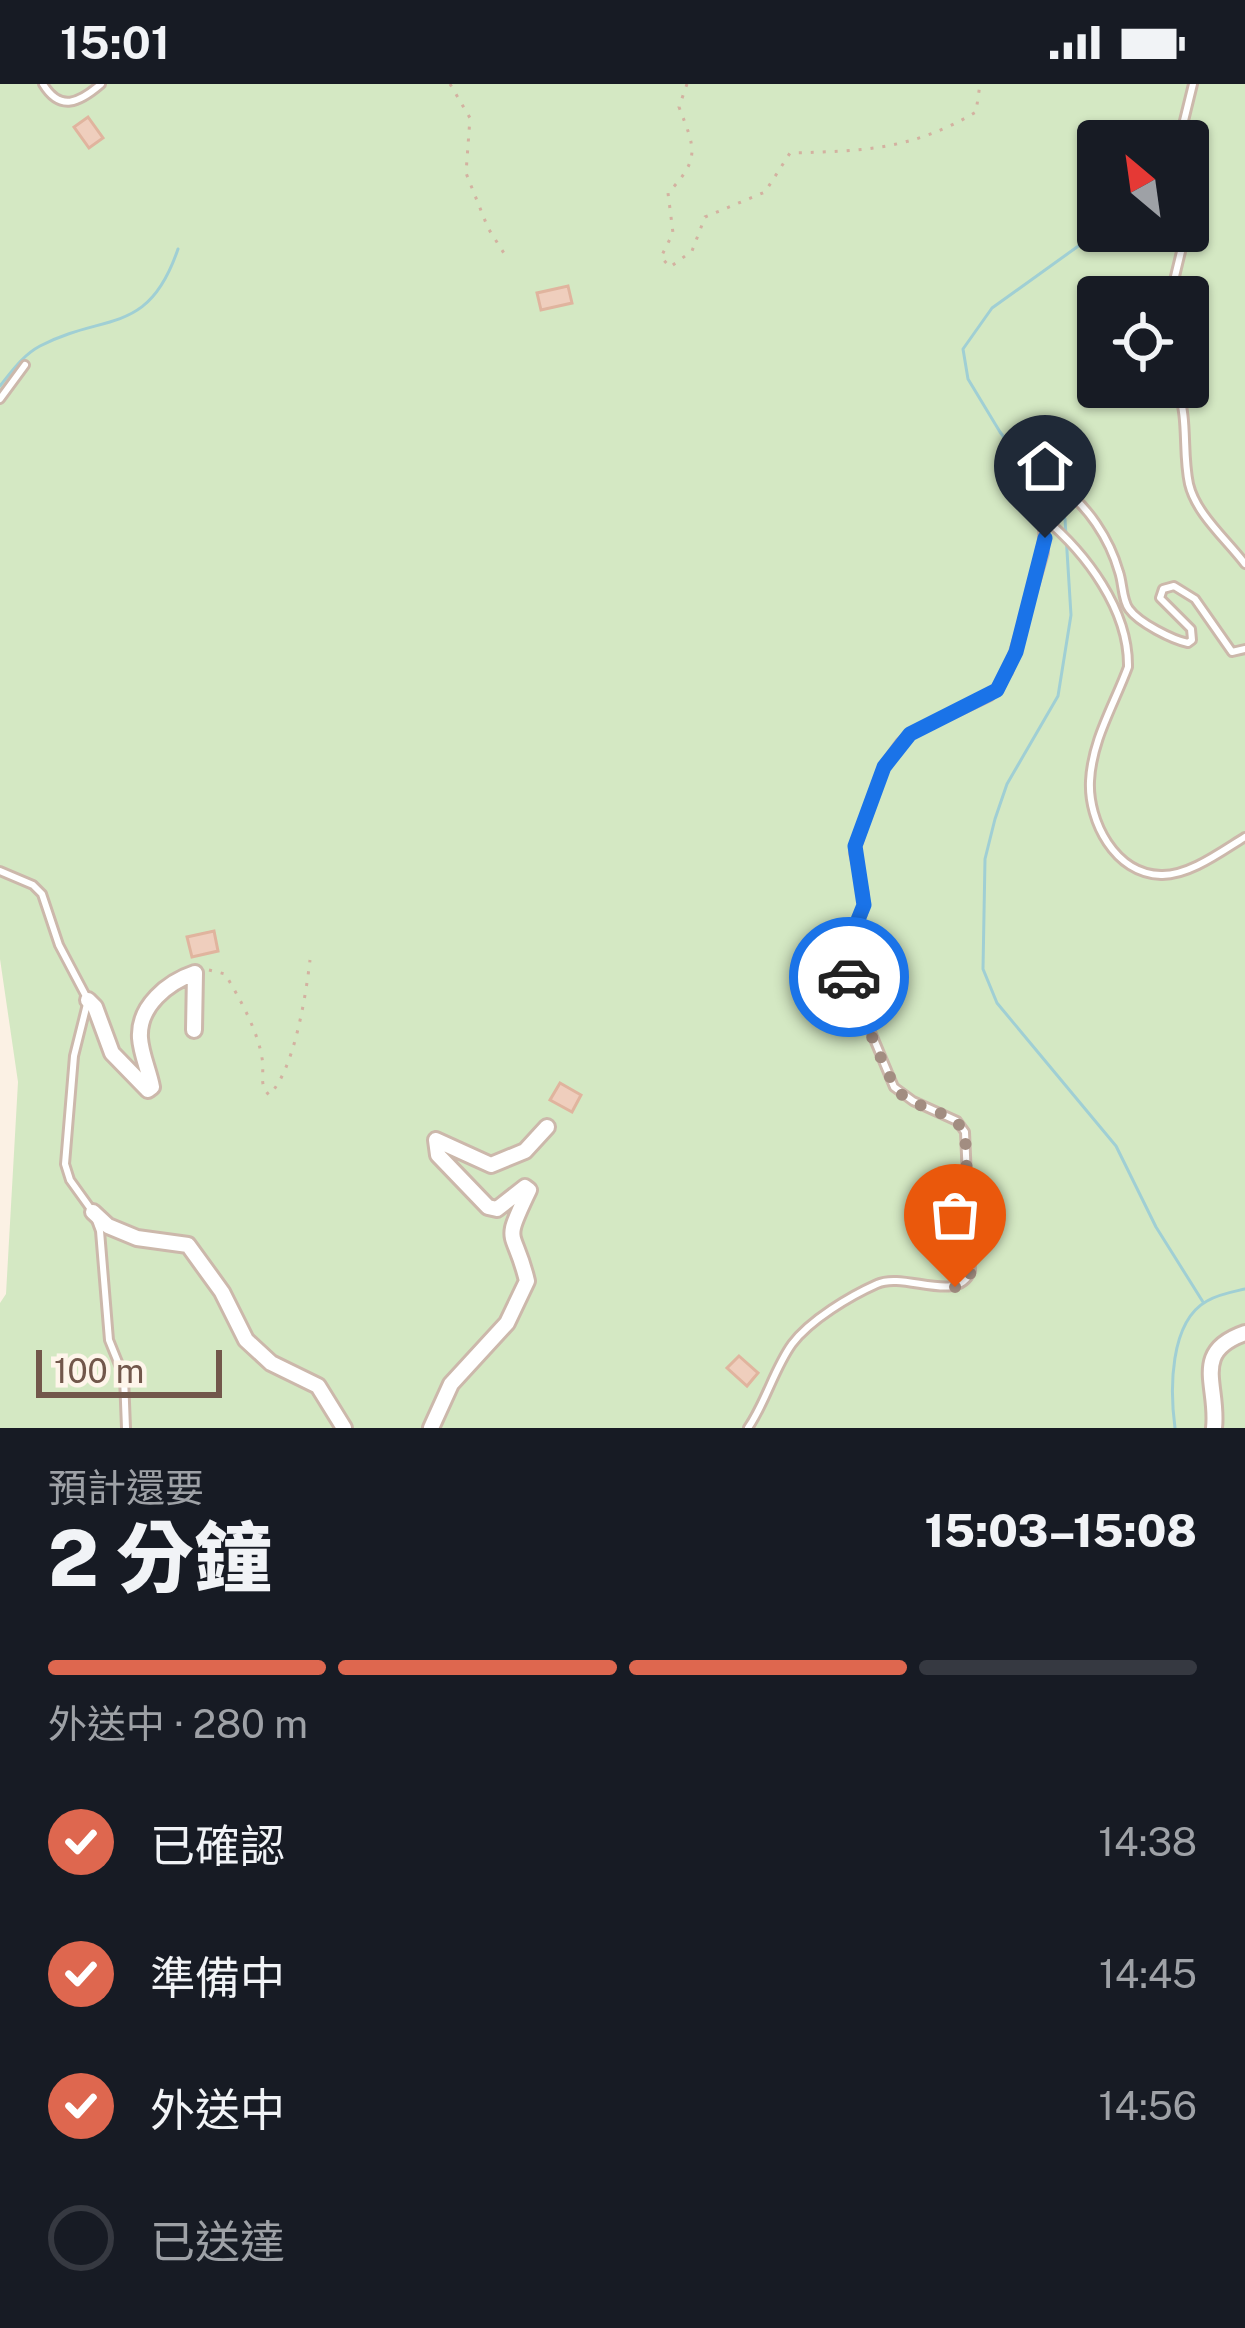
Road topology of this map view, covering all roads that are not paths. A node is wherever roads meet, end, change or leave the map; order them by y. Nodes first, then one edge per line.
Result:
1 (43, 84) edge
2 (101, 84) edge
3 (1193, 84) edge
4 (1184, 120) edge
5 (25, 365) dead end
6 (0, 399) edge
7 (1182, 408) edge
8 (1044, 518) junction
9 (1245, 564) edge
10 (1245, 649) edge
11 (1245, 837) edge
12 (0, 871) edge
13 (88, 1000) junction
14 (194, 1030) dead end
15 (547, 1127) dead end
16 (93, 1212) junction
17 (1245, 1333) edge
18 (126, 1428) edge
19 (344, 1428) edge
20 (431, 1428) edge
21 (748, 1428) edge
22 (1214, 1428) edge

1 - 2 lane
3 - 4 lane
5 - 6 lane
7 - 9 lane
8 - 10 lane
8 - 11 lane
8 - 21 lane
12 - 13 lane
13 - 14 street
13 - 16 lane
15 - 20 street
16 - 18 lane
16 - 19 street
17 - 22 street

